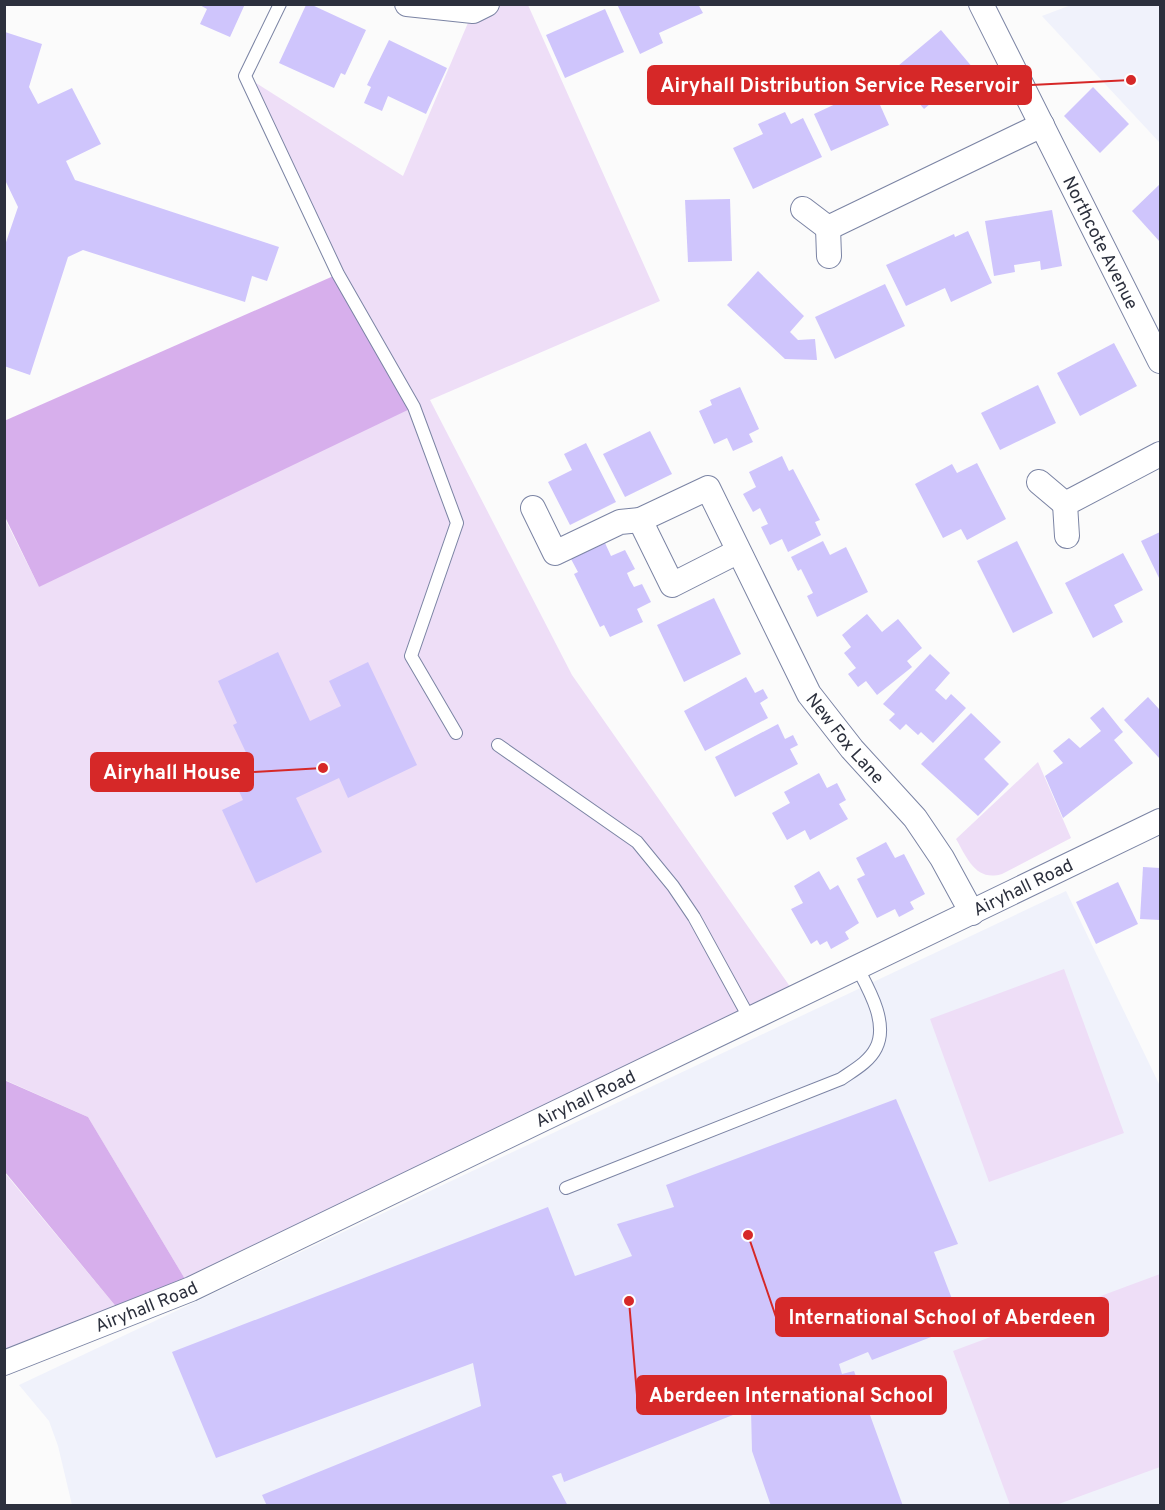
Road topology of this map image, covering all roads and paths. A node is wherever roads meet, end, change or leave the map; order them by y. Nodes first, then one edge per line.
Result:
1 (280, 4) edge
2 (407, 4) edge
3 (487, 4) edge
4 (981, 4) edge
5 (1042, 125) junction
6 (803, 209) dead end
7 (828, 228) junction
8 (829, 256) dead end
9 (1161, 361) edge
10 (1161, 454) edge
11 (1039, 482) dead end
12 (1065, 504) junction
13 (533, 508) dead end
14 (640, 520) junction
15 (1067, 536) dead end
16 (737, 552) junction
17 (456, 733) dead end
18 (498, 745) dead end
19 (1161, 821) edge
20 (972, 913) junction
21 (857, 967) junction
22 (751, 1021) junction
23 (566, 1188) dead end
24 (4, 1363) edge

1 - 17 lane
2 - 3 street
4 - 5 street, Northcote Avenue
5 - 7 street
5 - 9 street, Northcote Avenue
6 - 7 street
7 - 8 street
10 - 12 street
11 - 12 street
12 - 15 street
13 - 14 street, New Fox Lane
14 - 16 street
14 - 16 street, New Fox Lane
16 - 20 street, New Fox Lane
18 - 22 lane
19 - 20 street, Airyhall Road
20 - 21 street, Airyhall Road
21 - 22 street, Airyhall Road
21 - 23 lane
22 - 24 street, Airyhall Road

